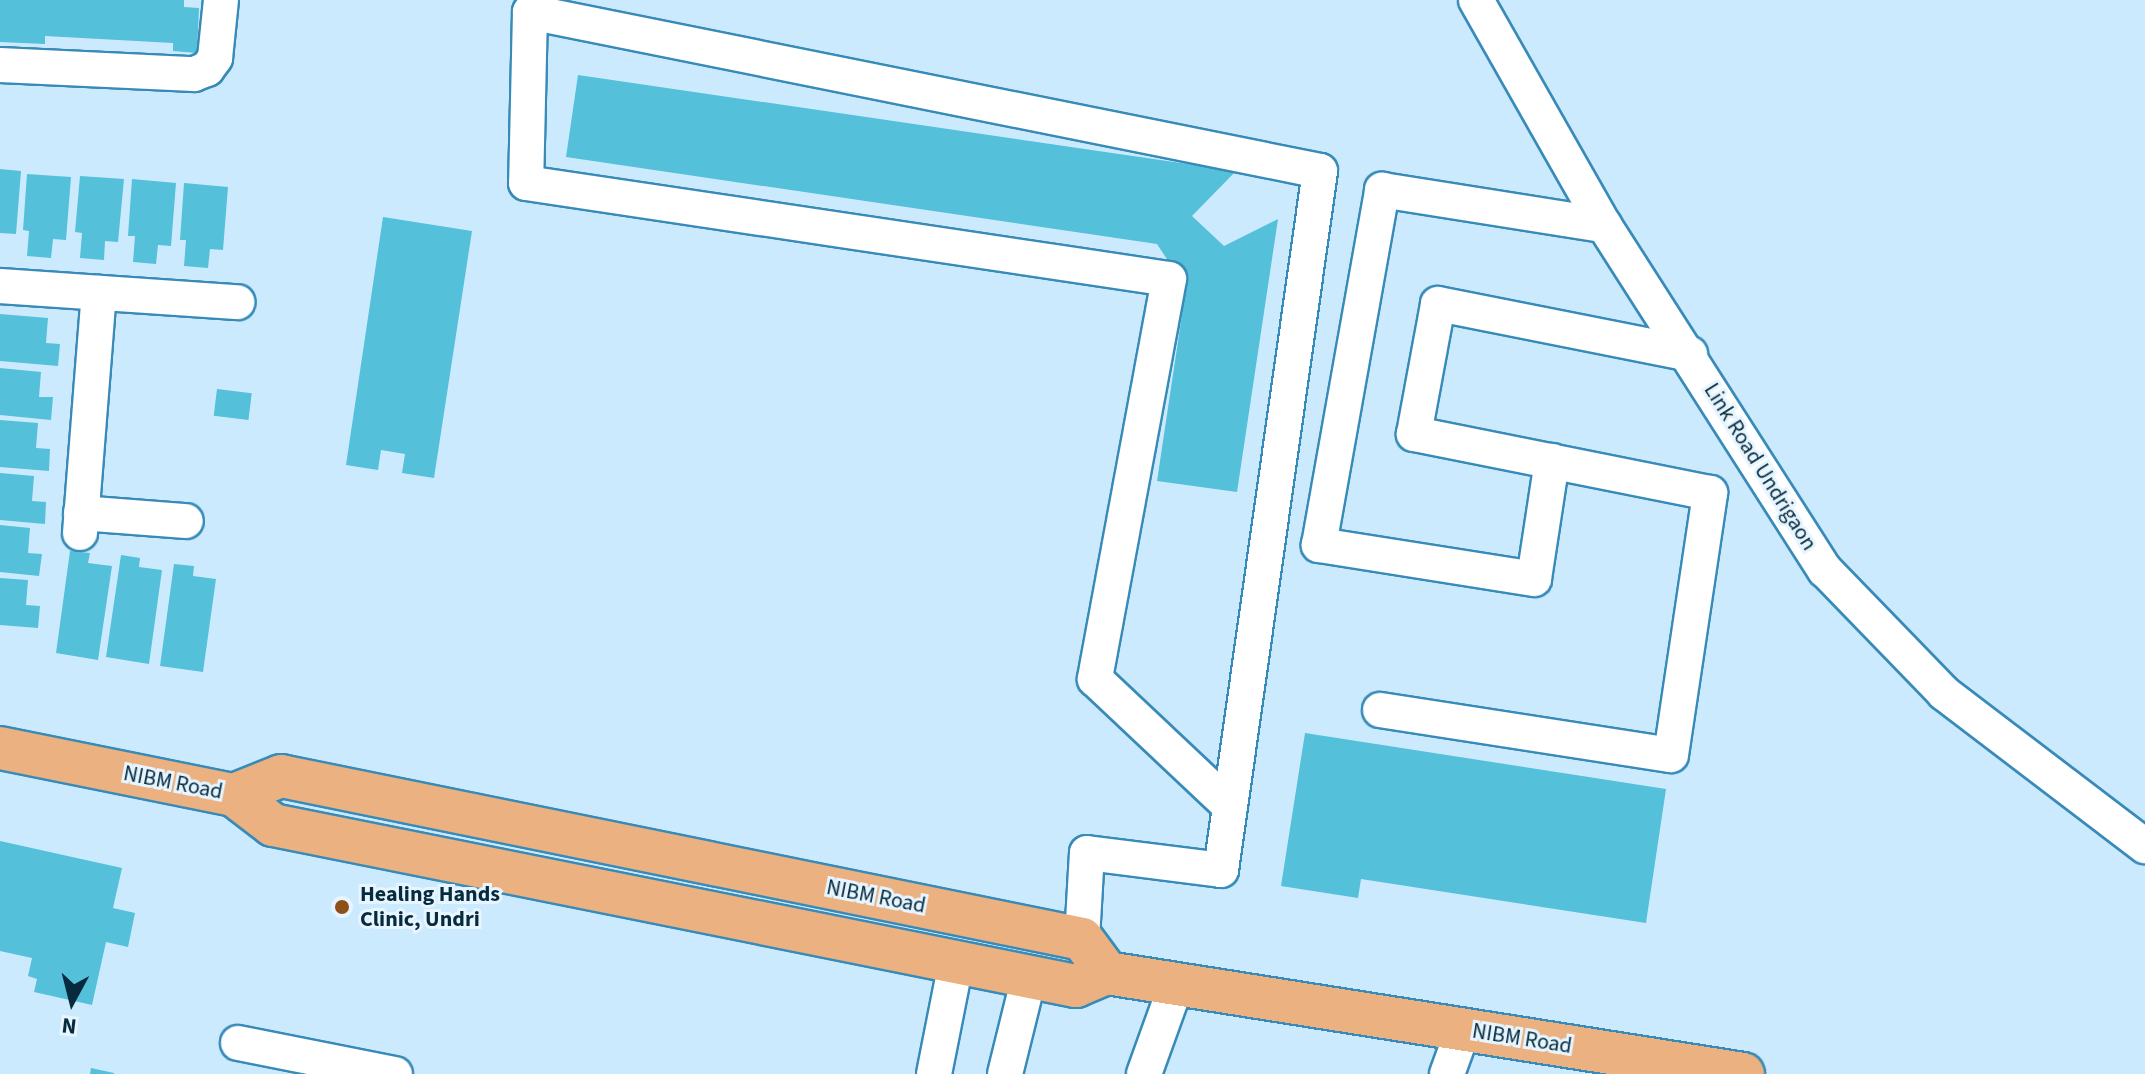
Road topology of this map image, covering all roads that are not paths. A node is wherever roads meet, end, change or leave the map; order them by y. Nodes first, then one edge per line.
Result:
1 (221, 0) edge
2 (1476, 0) edge
3 (0, 65) edge
4 (1604, 225) junction
5 (0, 286) edge
6 (99, 293) junction
7 (237, 302) dead end
8 (1690, 354) junction
9 (1552, 461) junction
10 (186, 521) dead end
11 (1380, 710) dead end
12 (0, 748) edge
13 (234, 795) junction
14 (1230, 806) junction
15 (2145, 846) edge
16 (1082, 939) junction
17 (956, 963) junction
18 (1107, 973) junction
19 (1029, 977) junction
20 (1176, 985) junction
21 (1463, 1030) junction
22 (238, 1043) dead end
23 (395, 1074) edge
24 (934, 1074) edge
25 (1005, 1074) edge
26 (1144, 1074) edge
27 (1447, 1074) edge
28 (1743, 1074) edge

1 - 3 street
2 - 4 street, Link Road Undrigaon
4 - 8 street, Link Road Undrigaon
4 - 9 street
5 - 6 street
6 - 7 street
6 - 10 street
8 - 9 street
8 - 15 street, Link Road Undrigaon
9 - 11 street
12 - 13 main road, NIBM Road
13 - 16 main road, NIBM Road
13 - 17 main road
14 - 14 street
14 - 16 street
16 - 18 main road
17 - 19 main road
17 - 24 street
18 - 19 main road
18 - 20 main road, NIBM Road
19 - 25 street
20 - 21 main road, NIBM Road
20 - 26 street
21 - 27 street
21 - 28 main road, NIBM Road
22 - 23 street

